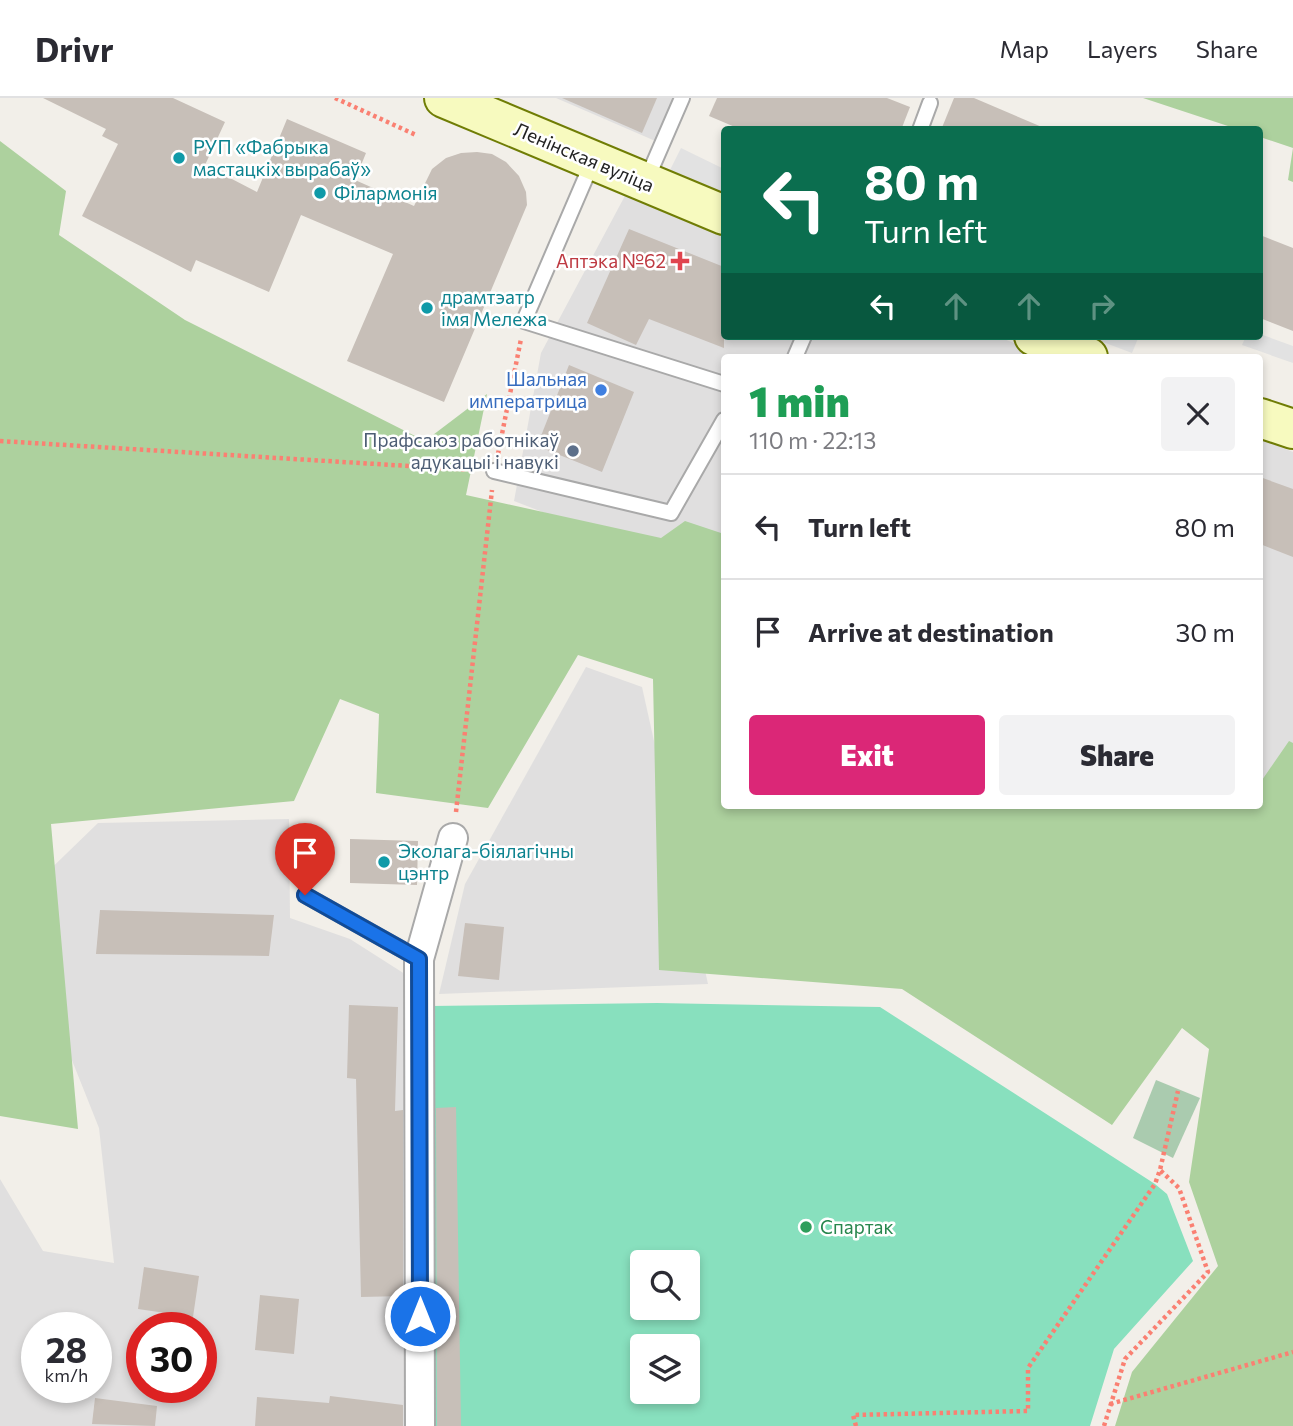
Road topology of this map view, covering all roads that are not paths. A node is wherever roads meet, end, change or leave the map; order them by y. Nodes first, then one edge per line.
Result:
1 (444, 98) edge
2 (682, 98) edge
3 (930, 103) dead end
4 (921, 126) edge
5 (593, 162) junction
6 (645, 183) junction
7 (721, 214) edge
8 (1044, 340) edge
9 (1080, 354) edge
10 (721, 383) edge
11 (1263, 419) edge
12 (721, 425) edge
13 (1293, 429) edge
14 (494, 471) road end
15 (453, 838) road end
16 (305, 895) dead end
17 (419, 959) junction
18 (420, 1426) edge

1 - 5 main road, Ленінская вуліца
2 - 6 lane
3 - 4 lane
5 - 6 main road, Ленінская вуліца
5 - 10 lane
6 - 7 main road, Ленінская вуліца
8 - 9 main road
11 - 13 main road
12 - 14 lane
15 - 17 street
16 - 17 lane
17 - 18 street

